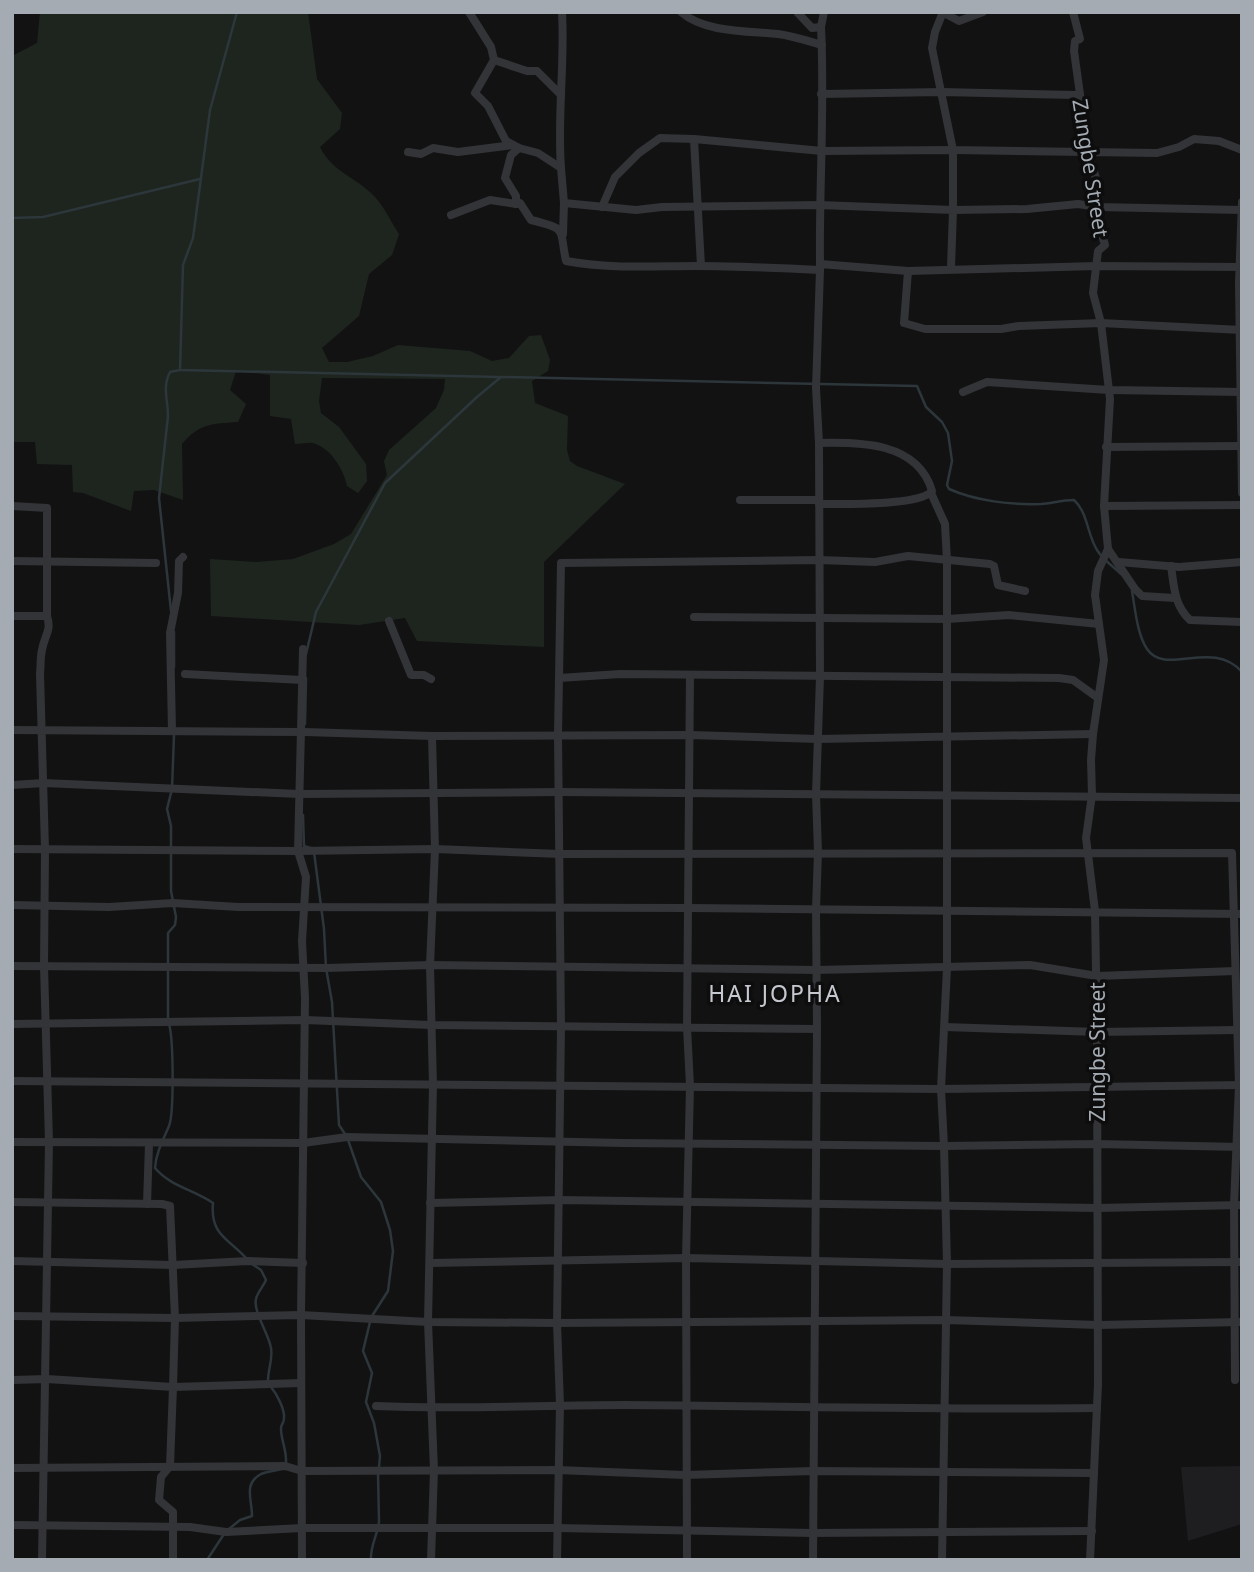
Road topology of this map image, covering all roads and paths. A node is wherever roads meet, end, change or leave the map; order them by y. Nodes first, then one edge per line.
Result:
1 (469, 12) edge
2 (562, 12) edge
3 (681, 12) edge
4 (797, 12) edge
5 (824, 12) edge
6 (983, 12) edge
7 (1073, 12) edge
8 (944, 13) edge
9 (821, 27) junction
10 (822, 45) junction
11 (494, 60) junction
12 (942, 92) junction
13 (821, 94) junction
14 (561, 95) junction
15 (1076, 95) dead end
16 (694, 139) junction
17 (516, 146) junction
18 (953, 150) junction
19 (1242, 150) edge
20 (822, 151) junction
21 (408, 152) dead end
22 (1088, 152) junction
23 (561, 168) junction
24 (564, 203) junction
25 (516, 204) junction
26 (820, 205) junction
27 (602, 207) junction
28 (1098, 207) junction
29 (1241, 207) edge
30 (697, 208) junction
31 (953, 210) junction
32 (451, 215) dead end
33 (563, 234) junction
34 (701, 266) junction
35 (1096, 266) junction
36 (820, 267) junction
37 (1241, 267) edge
38 (951, 268) junction
39 (908, 271) junction
40 (1101, 323) junction
41 (1241, 330) edge
42 (1109, 390) junction
43 (963, 392) dead end
44 (1241, 392) edge
45 (819, 443) junction
46 (1241, 446) edge
47 (1106, 447) junction
48 (931, 493) junction
49 (1242, 493) edge
50 (740, 500) dead end
51 (819, 502) junction
52 (1242, 505) edge
53 (12, 506) edge
54 (1104, 506) junction
55 (1107, 552) junction
56 (183, 557) dead end
57 (819, 560) junction
58 (12, 561) edge
59 (947, 561) junction
60 (45, 562) junction
61 (1119, 562) junction
62 (1242, 562) edge
63 (156, 563) dead end
64 (1171, 566) junction
65 (1025, 591) dead end
66 (1175, 598) junction
67 (12, 616) edge
68 (47, 616) junction
69 (820, 616) junction
70 (694, 617) dead end
71 (947, 619) junction
72 (389, 621) dead end
73 (1242, 622) edge
74 (1100, 624) junction
75 (303, 649) dead end
76 (185, 674) dead end
77 (690, 676) junction
78 (820, 677) junction
79 (559, 678) junction
80 (948, 678) junction
81 (431, 679) dead end
82 (302, 680) junction
83 (1098, 698) junction
84 (12, 730) edge
85 (42, 730) junction
86 (172, 731) junction
87 (302, 732) junction
88 (558, 734) junction
89 (1093, 734) junction
90 (690, 735) junction
91 (432, 736) junction
92 (947, 737) junction
93 (817, 739) junction
94 (44, 783) junction
95 (12, 785) edge
96 (559, 792) junction
97 (299, 794) junction
98 (432, 794) junction
99 (689, 794) junction
100 (817, 794) junction
101 (946, 794) junction
102 (1093, 795) junction
103 (1242, 798) edge
104 (12, 849) edge
105 (45, 849) junction
106 (435, 849) junction
107 (298, 851) junction
108 (818, 852) junction
109 (945, 852) junction
110 (1086, 852) junction
111 (689, 853) junction
112 (561, 854) junction
113 (44, 904) junction
114 (12, 905) edge
115 (305, 906) junction
116 (434, 907) junction
117 (560, 908) junction
118 (689, 908) junction
119 (816, 909) junction
120 (1095, 911) junction
121 (947, 912) junction
122 (1238, 914) edge
123 (430, 965) junction
124 (12, 966) edge
125 (44, 966) junction
126 (304, 967) junction
127 (560, 967) junction
128 (688, 967) junction
129 (947, 968) junction
130 (816, 970) junction
131 (1235, 971) junction
132 (1097, 976) junction
133 (305, 1020) junction
134 (12, 1024) edge
135 (47, 1025) junction
136 (431, 1025) junction
137 (561, 1027) junction
138 (687, 1027) junction
139 (945, 1027) junction
140 (817, 1028) junction
141 (1239, 1030) edge
142 (1097, 1032) junction
143 (48, 1080) junction
144 (12, 1081) edge
145 (304, 1083) junction
146 (433, 1085) junction
147 (1240, 1085) edge
148 (561, 1086) junction
149 (690, 1086) junction
150 (1096, 1086) junction
151 (816, 1087) junction
152 (941, 1088) junction
153 (431, 1138) junction
154 (559, 1140) junction
155 (12, 1142) edge
156 (49, 1142) junction
157 (689, 1142) junction
158 (157, 1143) junction
159 (303, 1143) junction
160 (1097, 1143) junction
161 (816, 1144) junction
162 (944, 1146) junction
163 (1239, 1147) edge
164 (560, 1200) junction
165 (12, 1202) edge
166 (686, 1202) junction
167 (47, 1203) junction
168 (430, 1203) junction
169 (816, 1203) junction
170 (147, 1204) junction
171 (945, 1205) junction
172 (1238, 1205) edge
173 (1097, 1208) junction
174 (686, 1258) junction
175 (12, 1261) edge
176 (48, 1261) junction
177 (558, 1261) junction
178 (814, 1261) junction
179 (1238, 1262) edge
180 (303, 1263) junction
181 (431, 1263) junction
182 (947, 1264) junction
183 (1099, 1264) junction
184 (173, 1265) junction
185 (301, 1315) junction
186 (12, 1316) edge
187 (46, 1317) junction
188 (175, 1318) junction
189 (815, 1320) junction
190 (946, 1320) junction
191 (686, 1321) junction
192 (428, 1322) junction
193 (1239, 1322) edge
194 (557, 1323) junction
195 (1098, 1325) junction
196 (47, 1379) junction
197 (12, 1380) edge
198 (1235, 1380) dead end
199 (301, 1383) junction
200 (173, 1387) junction
201 (560, 1405) junction
202 (686, 1405) junction
203 (376, 1406) dead end
204 (815, 1406) junction
205 (1097, 1408) junction
206 (433, 1409) junction
207 (944, 1409) junction
208 (170, 1465) junction
209 (12, 1468) edge
210 (44, 1468) junction
211 (434, 1470) junction
212 (557, 1470) junction
213 (302, 1471) junction
214 (813, 1471) junction
215 (943, 1472) junction
216 (1094, 1473) junction
217 (685, 1475) junction
218 (42, 1524) junction
219 (12, 1525) edge
220 (173, 1527) junction
221 (302, 1528) junction
222 (556, 1528) junction
223 (434, 1529) junction
224 (687, 1530) junction
225 (1092, 1531) junction
226 (942, 1532) junction
227 (813, 1533) junction
228 (42, 1560) edge
229 (173, 1560) edge
230 (302, 1560) edge
231 (431, 1560) edge
232 (557, 1560) edge
233 (687, 1560) edge
234 (813, 1560) edge
235 (942, 1560) edge
236 (1090, 1560) edge

1 - 11 street
2 - 14 street
3 - 10 street
4 - 9 street
5 - 9 street
6 - 8 street
7 - 22 street, Zungbe Street
8 - 12 street
9 - 10 street
10 - 13 street
11 - 14 street
11 - 17 street
12 - 13 street
12 - 15 street
12 - 18 street
13 - 20 street
14 - 23 street
16 - 20 street
16 - 27 street
16 - 30 street
17 - 21 street
17 - 23 street
17 - 25 street
18 - 20 street
18 - 22 street
18 - 31 street
19 - 22 street
20 - 26 street
22 - 28 street, Zungbe Street
23 - 24 street
24 - 27 street
24 - 33 street
25 - 32 street
25 - 33 street
26 - 30 street
26 - 31 street
26 - 36 street
27 - 30 street
28 - 29 street
28 - 31 street
28 - 35 street, Zungbe Street
29 - 37 street
30 - 34 street
31 - 38 street
33 - 34 street
34 - 36 street
35 - 37 street
35 - 38 street
35 - 40 street, Zungbe Street
36 - 39 street
36 - 45 street
37 - 41 street
38 - 39 street
39 - 40 street
40 - 41 street
40 - 42 street, Zungbe Street
41 - 44 street
42 - 43 street
42 - 44 street
42 - 47 street, Zungbe Street
44 - 46 street
45 - 48 street
45 - 51 street
46 - 47 street
46 - 49 street
47 - 54 street, Zungbe Street
48 - 51 street
48 - 59 street
50 - 51 street
51 - 57 street
52 - 54 street
53 - 60 street
54 - 55 street, Zungbe Street
55 - 61 street
55 - 74 street, Zungbe Street
56 - 86 street
57 - 59 street
57 - 69 street
57 - 79 street
58 - 60 street
59 - 65 street
59 - 71 street
60 - 63 street
60 - 68 street
61 - 64 street
61 - 66 street
62 - 64 street
64 - 66 street
66 - 73 street
67 - 68 street
68 - 85 street
69 - 70 street
69 - 71 street
69 - 78 street
71 - 74 street
71 - 80 street
72 - 81 street
74 - 83 street, Zungbe Street
75 - 82 street
76 - 82 street
77 - 78 street
77 - 79 street
77 - 90 street
78 - 80 street
78 - 93 street
79 - 88 street
80 - 83 street
80 - 92 street
82 - 87 street
83 - 89 street, Zungbe Street
84 - 85 street
85 - 86 street
85 - 94 street
86 - 87 street
87 - 91 street
87 - 97 street
88 - 90 street
88 - 91 street
88 - 96 street
89 - 92 street
89 - 102 street, Zungbe Street
90 - 93 street
90 - 99 street
91 - 98 street
92 - 93 street
92 - 101 street
93 - 100 street
94 - 95 street
94 - 97 street
94 - 105 street
96 - 98 street
96 - 99 street
96 - 112 street
97 - 98 street
97 - 107 street
98 - 106 street
99 - 100 street
99 - 111 street
100 - 101 street
100 - 108 street
101 - 102 street
101 - 109 street
102 - 103 street
102 - 110 street, Zungbe Street
104 - 105 street
105 - 107 street
105 - 113 street
106 - 107 street
106 - 112 street
106 - 116 street
107 - 115 street
108 - 109 street
108 - 111 street
108 - 119 street
109 - 110 street
109 - 121 street
110 - 120 street, Zungbe Street
110 - 122 street
111 - 112 street
111 - 118 street
112 - 117 street
113 - 114 street
113 - 115 street
113 - 125 street
115 - 116 street
115 - 126 street
116 - 117 street
116 - 123 street
117 - 118 street
117 - 127 street
118 - 119 street
118 - 128 street
119 - 121 street
119 - 130 street
120 - 121 street
120 - 122 street
120 - 132 street, Zungbe Street
121 - 129 street
122 - 131 street
123 - 126 street
123 - 127 street
123 - 136 street
124 - 125 street
125 - 126 street
125 - 135 street
126 - 133 street
127 - 128 street
127 - 137 street
128 - 130 street
128 - 138 street
129 - 130 street
129 - 132 street
129 - 139 street
130 - 140 street
131 - 132 street
131 - 141 street
132 - 142 street, Zungbe Street
133 - 135 street
133 - 136 street
133 - 145 street
134 - 135 street
135 - 143 street
136 - 137 street
136 - 146 street
137 - 138 street
137 - 148 street
138 - 140 street
138 - 149 street
139 - 142 street
139 - 152 street
140 - 151 street
141 - 142 street
141 - 147 street
142 - 150 street, Zungbe Street
143 - 144 street
143 - 145 street
143 - 156 street
145 - 146 street
145 - 159 street
146 - 148 street
146 - 153 street
147 - 150 street
147 - 163 street
148 - 149 street
148 - 154 street
149 - 151 street
149 - 157 street
150 - 152 street
150 - 160 street, Zungbe Street
151 - 152 street
151 - 161 street
152 - 162 street
153 - 154 street
153 - 159 street
153 - 168 street
154 - 157 street
154 - 164 street
155 - 156 street
156 - 158 street
156 - 167 street
157 - 161 street
157 - 166 street
158 - 159 street
158 - 170 street
159 - 180 street
160 - 162 street
160 - 163 street
160 - 173 street, Zungbe Street
161 - 162 street
161 - 169 street
162 - 171 street
163 - 172 street
164 - 166 street
164 - 168 street
164 - 177 street
165 - 167 street
166 - 169 street
166 - 174 street
167 - 170 street
167 - 176 street
168 - 181 street
169 - 171 street
169 - 178 street
170 - 184 street
171 - 173 street
171 - 182 street
172 - 173 street
172 - 179 street
173 - 183 street, Zungbe Street
174 - 177 street
174 - 178 street
174 - 191 street
175 - 176 street
176 - 184 street
176 - 187 street
177 - 181 street
177 - 194 street
178 - 182 street
178 - 189 street
179 - 183 street
179 - 193 street
180 - 184 street
180 - 185 street
181 - 192 street
182 - 183 street
182 - 190 street
183 - 195 street, Zungbe Street
184 - 188 street
185 - 188 street
185 - 192 street
185 - 199 street
186 - 187 street
187 - 188 street
187 - 196 street
188 - 200 street
189 - 190 street
189 - 191 street
189 - 204 street
190 - 195 street
190 - 207 street
191 - 194 street
191 - 202 street
192 - 194 street
192 - 206 street
193 - 195 street
193 - 198 street
194 - 201 street
195 - 205 street, Zungbe Street
196 - 197 street
196 - 200 street
196 - 210 street
199 - 200 street
199 - 213 street
200 - 208 street
201 - 202 street
201 - 206 street
201 - 212 street
202 - 204 street
202 - 217 street
203 - 206 street
204 - 207 street
204 - 214 street
205 - 207 street
205 - 216 street, Zungbe Street
206 - 211 street
207 - 215 street
208 - 210 street
208 - 213 street
208 - 220 street
209 - 210 street
210 - 218 street
211 - 212 street
211 - 213 street
211 - 223 street
212 - 217 street
212 - 222 street
213 - 221 street
214 - 215 street
214 - 217 street
214 - 227 street
215 - 216 street
215 - 226 street
216 - 225 street, Zungbe Street
217 - 224 street
218 - 219 street
218 - 220 street
218 - 228 street
220 - 221 street
220 - 229 street
221 - 223 street
221 - 230 street
222 - 223 street
222 - 224 street
222 - 232 street
223 - 231 street
224 - 227 street
224 - 233 street
225 - 226 street
225 - 236 street, Zungbe Street
226 - 227 street
226 - 235 street
227 - 234 street

